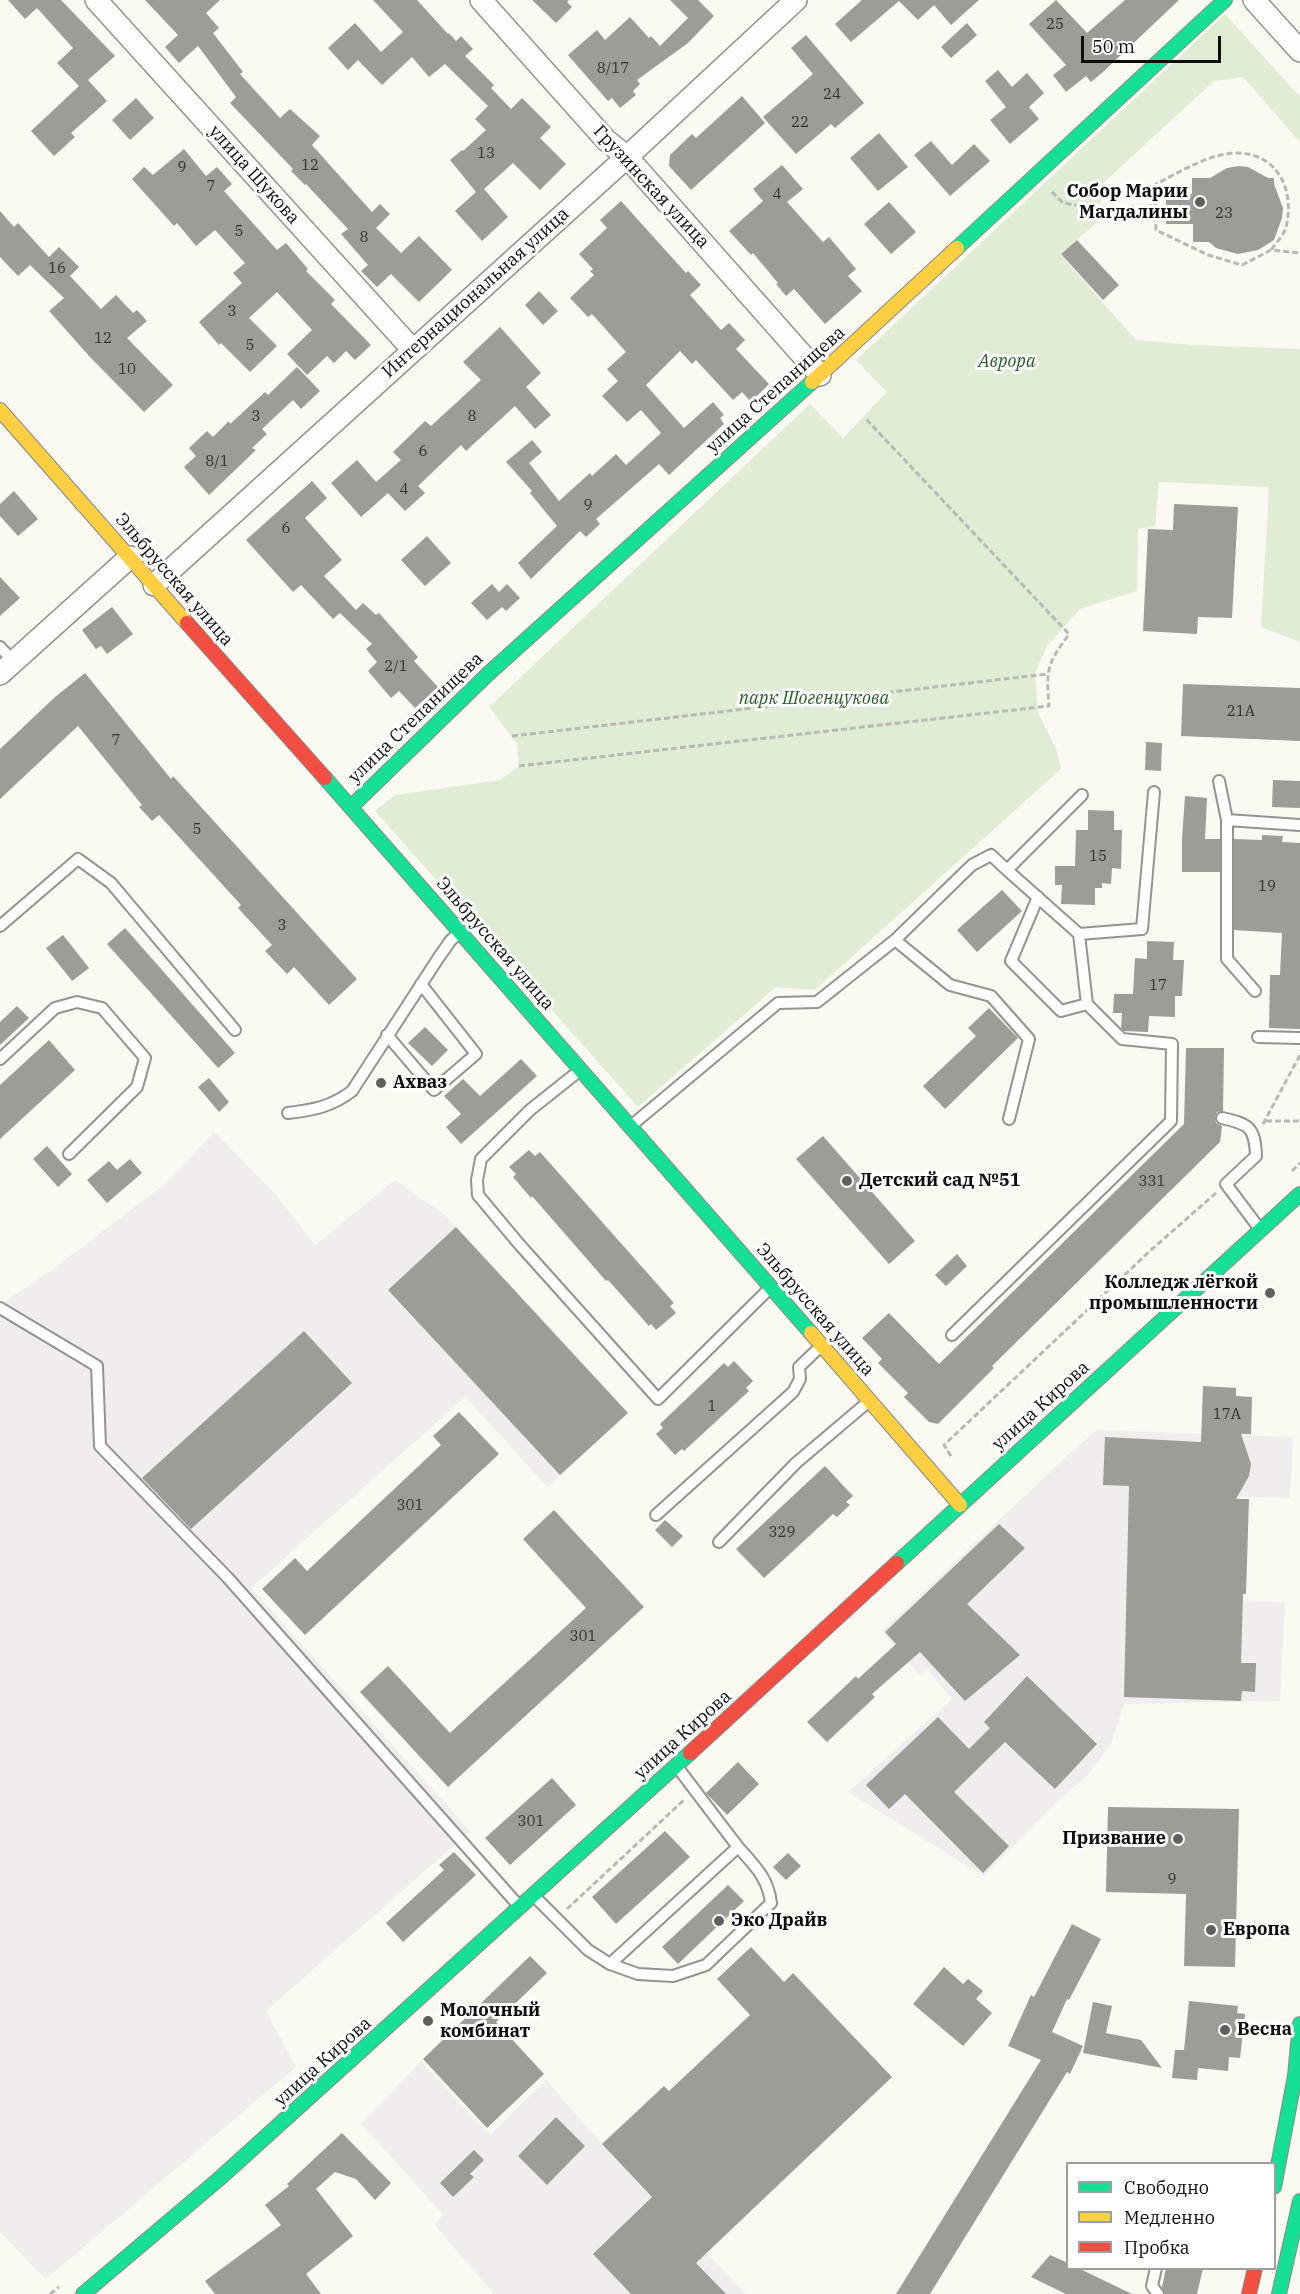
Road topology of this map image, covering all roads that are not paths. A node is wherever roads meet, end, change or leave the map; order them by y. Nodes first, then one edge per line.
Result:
1 (96, 0) edge
2 (481, 0) edge
3 (796, 0) edge
4 (1225, 0) edge
5 (1254, 0) edge
6 (1300, 51) edge
7 (627, 157) junction
8 (412, 350) junction
9 (820, 375) junction
10 (0, 411) edge
11 (130, 557) junction
12 (154, 585) junction
13 (4, 660) edge
14 (1219, 782) dead end
15 (1154, 792) dead end
16 (1082, 795) dead end
17 (351, 807) junction
18 (1227, 820) junction
19 (1300, 825) edge
20 (1007, 870) junction
21 (1038, 897) junction
22 (0, 927) edge
23 (461, 932) junction
24 (1079, 934) junction
25 (895, 940) junction
26 (421, 984) junction
27 (1255, 991) dead end
28 (1087, 1004) junction
29 (235, 1030) dead end
30 (387, 1035) junction
31 (1258, 1037) dead end
32 (1300, 1038) edge
33 (0, 1059) edge
34 (582, 1069) junction
35 (1172, 1108) junction
36 (1184, 1110) dead end
37 (288, 1113) dead end
38 (1222, 1118) dead end
39 (1009, 1119) dead end
40 (631, 1126) junction
41 (69, 1154) dead end
42 (1300, 1194) edge
43 (1261, 1230) junction
44 (772, 1287) junction
45 (0, 1308) edge
46 (952, 1335) dead end
47 (822, 1346) junction
48 (870, 1400) junction
49 (960, 1505) junction
50 (656, 1515) dead end
51 (719, 1542) dead end
52 (676, 1765) junction
53 (738, 1847) junction
54 (534, 1896) junction
55 (521, 1908) junction
56 (610, 1964) junction
57 (1300, 2024) edge
58 (1276, 2181) edge
59 (1300, 2201) edge
60 (1155, 2270) edge
61 (1255, 2270) edge
62 (83, 2294) edge
63 (1158, 2294) edge
64 (1249, 2294) edge
65 (1279, 2294) edge

1 - 8 street, улица Шукова
2 - 7 street, Грузинская улица
3 - 7 street, Интернациональная улица
4 - 9 street, улица Степанищева
5 - 6 street
7 - 8 street, Интернациональная улица
7 - 9 street, Грузинская улица
8 - 12 street, Интернациональная улица
9 - 17 street, улица Степанищева
10 - 11 street, Эльбрусская улица
11 - 12 street, Эльбрусская улица
11 - 13 street
12 - 17 street, Эльбрусская улица
14 - 18 lane
15 - 24 lane
16 - 20 lane
17 - 23 street, Эльбрусская улица
18 - 19 lane
18 - 27 lane
20 - 21 lane
20 - 25 lane
21 - 24 lane
21 - 28 lane
22 - 29 lane
23 - 26 lane
23 - 34 street, Эльбрусская улица
24 - 28 lane
25 - 39 lane
25 - 40 lane
26 - 30 lane
26 - 30 lane
28 - 35 lane
30 - 37 lane
31 - 32 lane
33 - 41 lane
34 - 40 street, Эльбрусская улица
34 - 44 lane
35 - 36 lane
35 - 46 lane
38 - 43 lane
40 - 44 street, Эльбрусская улица
42 - 43 street, улица Кирова
43 - 49 street, улица Кирова
44 - 47 street, Эльбрусская улица
45 - 55 lane
47 - 48 street, Эльбрусская улица
47 - 50 lane
48 - 49 street, Эльбрусская улица
48 - 51 lane
49 - 52 street, улица Кирова
52 - 53 lane
52 - 54 street, улица Кирова
53 - 56 lane
53 - 56 lane
54 - 55 street, улица Кирова
54 - 56 lane
55 - 62 street, улица Кирова
57 - 58 street
59 - 65 street
60 - 63 lane
61 - 64 street

